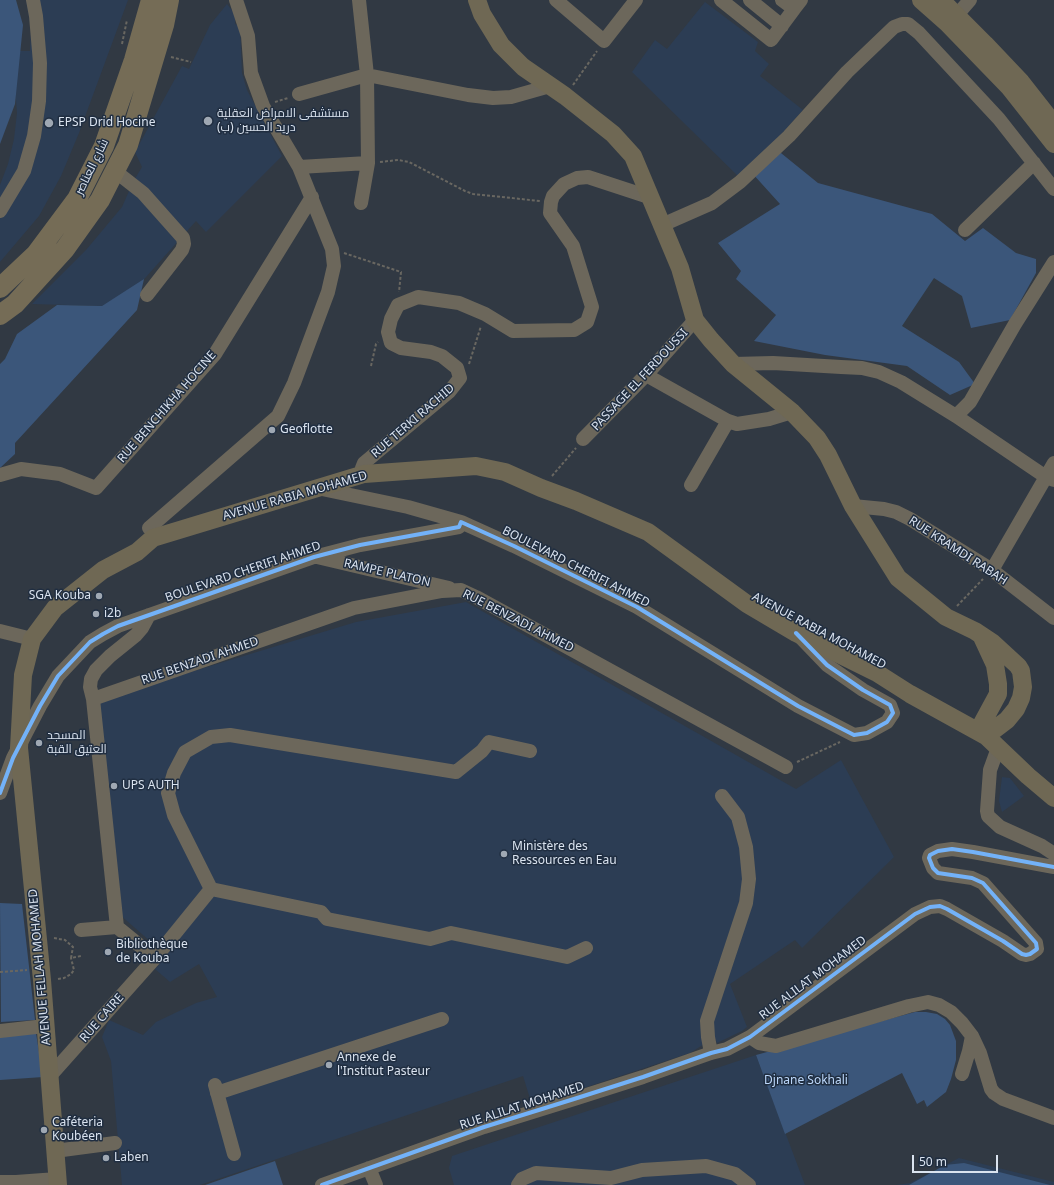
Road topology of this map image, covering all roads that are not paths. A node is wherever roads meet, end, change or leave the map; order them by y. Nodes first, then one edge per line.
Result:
1 (33, 0) edge
2 (151, 0) edge
3 (170, 0) edge
4 (179, 0) edge
5 (236, 0) edge
6 (359, 0) edge
7 (477, 0) edge
8 (556, 0) edge
9 (636, 0) edge
10 (721, 0) edge
11 (750, 0) edge
12 (782, 0) edge
13 (920, 0) edge
14 (941, 0) edge
15 (970, 0) edge
16 (798, 4) edge
17 (952, 19) junction
18 (164, 25) junction
19 (782, 26) junction
20 (367, 75) junction
21 (550, 86) junction
22 (299, 94) road end
23 (1054, 124) edge
24 (1054, 144) edge
25 (368, 163) junction
26 (1034, 163) junction
27 (299, 168) junction
28 (115, 171) junction
29 (1054, 189) edge
30 (312, 197) junction
31 (649, 197) junction
32 (361, 203) dead end
33 (0, 211) edge
34 (662, 225) junction
35 (965, 230) dead end
36 (1054, 262) edge
37 (0, 288) edge
38 (147, 295) dead end
39 (0, 315) edge
40 (696, 320) junction
41 (733, 364) junction
42 (646, 375) junction
43 (792, 412) junction
44 (956, 416) junction
45 (728, 421) junction
46 (583, 439) road end
47 (1054, 463) edge
48 (364, 474) junction
49 (0, 475) edge
50 (1050, 478) edge
51 (691, 485) dead end
52 (317, 488) junction
53 (853, 506) junction
54 (461, 522) junction
55 (149, 528) dead end
56 (314, 557) junction
57 (992, 570) junction
58 (461, 590) junction
59 (149, 615) junction
60 (1054, 618) edge
61 (0, 631) edge
62 (796, 633) junction
63 (982, 636) junction
64 (32, 639) junction
65 (93, 698) junction
66 (982, 735) junction
67 (19, 748) junction
68 (530, 751) dead end
69 (786, 767) road end
70 (0, 793) edge
71 (722, 796) dead end
72 (1054, 798) edge
73 (1054, 854) edge
74 (1054, 867) edge
75 (211, 889) junction
76 (117, 926) junction
77 (81, 930) dead end
78 (586, 948) dead end
79 (155, 958) junction
80 (442, 1019) dead end
81 (45, 1026) junction
82 (0, 1031) edge
83 (972, 1036) junction
84 (750, 1037) junction
85 (711, 1053) junction
86 (962, 1074) dead end
87 (49, 1077) junction
88 (1054, 1118) edge
89 (115, 1143) dead end
90 (55, 1151) junction
91 (234, 1154) dead end
92 (369, 1168) junction
93 (0, 1182) edge
94 (58, 1182) edge
95 (322, 1185) edge
96 (376, 1185) edge
97 (518, 1185) edge
98 (749, 1185) edge

1 - 33 street
2 - 37 highway, شارع العناصر
3 - 18 highway
4 - 18 highway
5 - 27 street
6 - 20 street
7 - 21 main road
8 - 9 street
10 - 19 street
11 - 19 street
12 - 16 street
13 - 17 main road
14 - 17 main road
15 - 17 street
16 - 19 street
17 - 23 main road
17 - 24 main road
18 - 28 highway
20 - 21 street
20 - 22 street
20 - 25 street
21 - 31 main road
25 - 27 street
25 - 32 street
26 - 29 street
26 - 34 street
26 - 35 street
27 - 30 street
28 - 38 street
28 - 39 highway
30 - 49 street, RUE BENCHIKHA HOCINE
30 - 55 street
31 - 34 main road
31 - 48 street, RUE TERKI RACHID
34 - 40 main road
36 - 44 street
40 - 41 main road
40 - 42 street, PASSAGE EL FERDOUSSI
41 - 43 main road
41 - 44 street
42 - 45 street
42 - 46 street, PASSAGE EL FERDOUSSI
43 - 45 street
43 - 53 main road
44 - 50 street
45 - 51 street
47 - 50 street
48 - 52 main road, AVENUE RABIA MOHAMED
48 - 62 main road, AVENUE RABIA MOHAMED
50 - 57 street
52 - 54 street
52 - 64 main road, AVENUE RABIA MOHAMED
53 - 57 street, RUE KRAMDI RABAH
53 - 63 main road
54 - 56 street, BOULEVARD CHERIFI AHMED
54 - 62 street, BOULEVARD CHERIFI AHMED
56 - 58 street, RAMPE PLATON
56 - 59 street, BOULEVARD CHERIFI AHMED
57 - 60 street, RUE KRAMDI RABAH
58 - 65 street, RUE BENZADI AHMED
58 - 69 street, RUE BENZADI AHMED
59 - 65 street
59 - 67 street, BOULEVARD CHERIFI AHMED
61 - 64 street
62 - 66 main road, AVENUE RABIA MOHAMED
63 - 66 main road
63 - 66 main road
64 - 67 main road, AVENUE RABIA MOHAMED
65 - 76 street
66 - 72 main road, AVENUE RABIA MOHAMED
66 - 73 street
67 - 70 street, BOULEVARD CHERIFI AHMED
67 - 81 main road, AVENUE FELLAH MOHAMED
68 - 75 street
71 - 85 street
74 - 84 street, RUE ALILAT MOHAMED
75 - 78 street
75 - 79 street, RUE CAIRE
76 - 77 street
76 - 79 street
79 - 87 street, RUE CAIRE
80 - 91 street
81 - 82 street
81 - 87 main road, AVENUE FELLAH MOHAMED
83 - 84 street
83 - 86 street
83 - 88 street
84 - 85 street, RUE ALILAT MOHAMED
85 - 92 street, RUE ALILAT MOHAMED
87 - 90 main road, AVENUE FELLAH MOHAMED
89 - 90 street
90 - 94 main road, AVENUE FELLAH MOHAMED
92 - 95 street, RUE ALILAT MOHAMED
92 - 96 street
93 - 94 street
97 - 98 street

